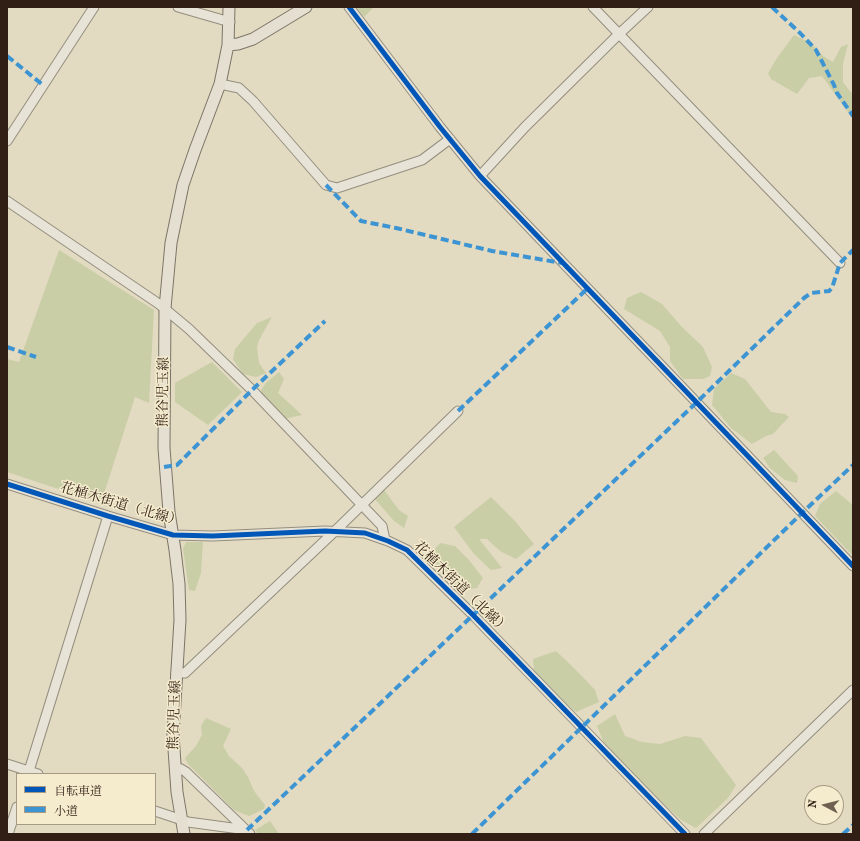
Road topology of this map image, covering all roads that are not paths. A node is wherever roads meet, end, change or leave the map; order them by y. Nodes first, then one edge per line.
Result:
1 (94, 7) edge
2 (178, 7) edge
3 (229, 7) edge
4 (306, 7) edge
5 (349, 7) edge
6 (593, 7) edge
7 (648, 7) edge
8 (230, 22) junction
9 (619, 34) junction
10 (228, 45) junction
11 (220, 84) junction
12 (7, 140) edge
13 (450, 140) junction
14 (480, 176) junction
15 (7, 201) edge
16 (840, 262) dead end
17 (165, 308) junction
18 (458, 411) dead end
19 (7, 484) edge
20 (361, 505) junction
21 (108, 516) junction
22 (334, 532) junction
23 (172, 535) junction
24 (385, 540) junction
25 (853, 566) edge
26 (176, 673) junction
27 (853, 690) edge
28 (7, 764) edge
29 (175, 768) junction
30 (31, 773) edge
31 (16, 810) edge
32 (156, 811) edge
33 (182, 820) junction
34 (249, 832) edge
35 (8, 834) edge
36 (184, 834) edge
37 (685, 834) edge
38 (704, 834) edge

1 - 12 street
2 - 8 street
3 - 8 main road, 熊谷児玉線
4 - 10 main road
5 - 13 street
6 - 9 street
7 - 9 street
8 - 10 main road, 熊谷児玉線
9 - 14 street
9 - 16 street
10 - 11 main road, 熊谷児玉線
11 - 13 street
11 - 17 main road, 熊谷児玉線
13 - 14 street
14 - 25 street
15 - 17 street
17 - 20 street
17 - 23 main road, 熊谷児玉線
18 - 20 street
19 - 21 street, 花植木街道（北線）
20 - 22 street
20 - 24 street
21 - 23 street, 花植木街道（北線）
21 - 30 street
22 - 23 street, 花植木街道（北線）
22 - 24 street, 花植木街道（北線）
22 - 26 street
23 - 26 main road, 熊谷児玉線
24 - 37 street, 花植木街道（北線）
26 - 29 main road, 熊谷児玉線
27 - 38 street
28 - 30 street
29 - 33 main road, 熊谷児玉線
29 - 34 street
31 - 35 street
32 - 33 street
33 - 34 street
33 - 36 main road, 熊谷児玉線

